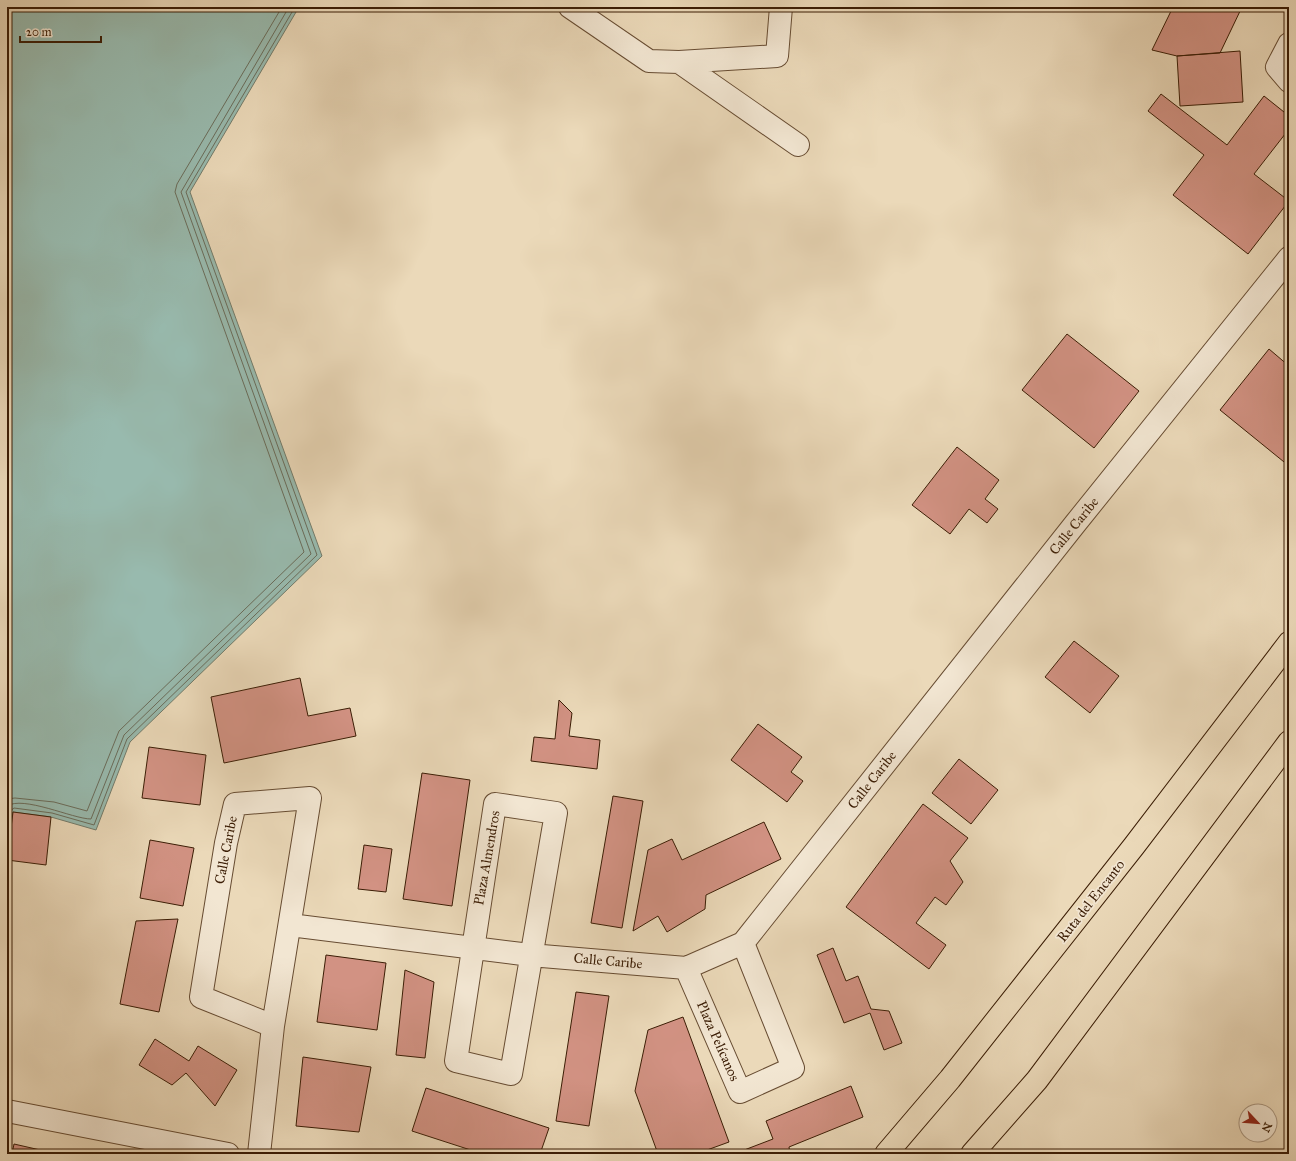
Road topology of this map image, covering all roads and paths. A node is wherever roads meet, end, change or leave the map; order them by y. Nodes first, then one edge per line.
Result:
1 (570, 7) edge
2 (781, 7) edge
3 (1289, 44) edge
4 (679, 62) junction
5 (1289, 81) edge
6 (798, 145) dead end
7 (1289, 258) edge
8 (1289, 643) edge
9 (1289, 742) edge
10 (290, 925) junction
11 (743, 943) junction
12 (472, 947) junction
13 (530, 955) junction
14 (686, 968) junction
15 (273, 1026) junction
16 (1030, 1088) junction
17 (7, 1110) edge
18 (228, 1154) edge
19 (259, 1154) edge
20 (886, 1154) edge
21 (972, 1154) edge
22 (989, 1154) edge

1 - 4 street
2 - 4 street
3 - 5 street
4 - 6 street
7 - 11 street, Calle Caribe
8 - 20 main road, Ruta del Encanto
9 - 16 main road
10 - 12 street, Calle Caribe
10 - 15 street, Calle Caribe
10 - 15 street, Calle Caribe
11 - 14 street, Calle Caribe
11 - 14 street, Plaza Pelícanos
12 - 13 street, Calle Caribe
12 - 13 street
12 - 13 street, Plaza Almendros
13 - 14 street, Calle Caribe
15 - 19 street, Calle Caribe
16 - 21 main road
16 - 22 main road
17 - 18 street

